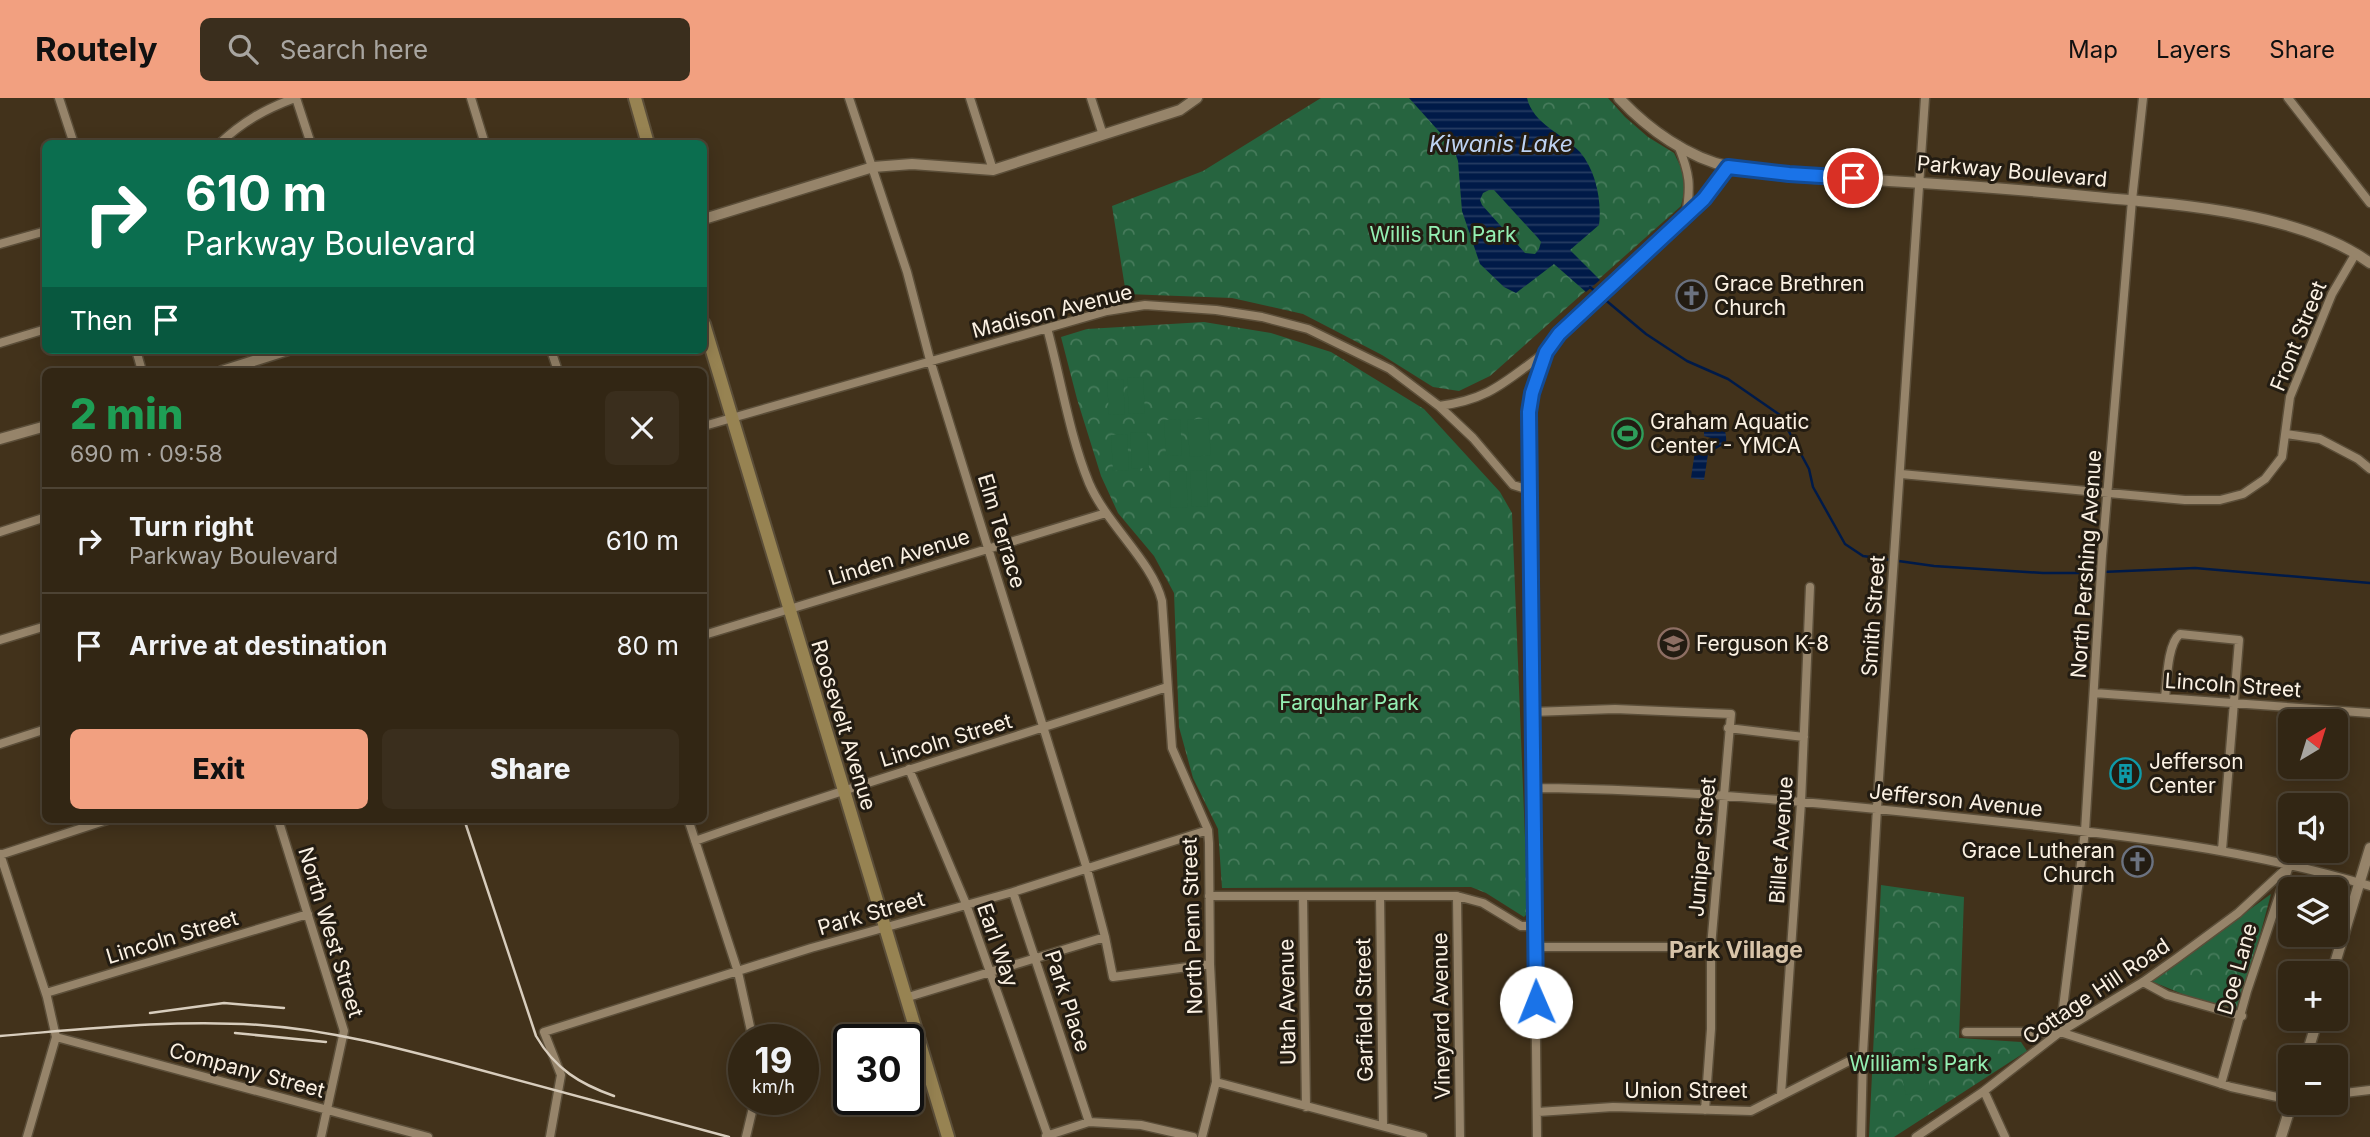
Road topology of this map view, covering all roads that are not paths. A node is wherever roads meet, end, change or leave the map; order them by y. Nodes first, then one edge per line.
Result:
1 (59, 98) edge
2 (295, 98) edge
3 (471, 98) edge
4 (635, 98) edge
5 (849, 98) edge
6 (970, 98) edge
7 (1091, 98) edge
8 (1197, 98) edge
9 (1619, 98) edge
10 (1925, 98) edge
11 (2143, 98) edge
12 (2288, 98) edge
13 (1102, 135) junction
14 (73, 140) edge
15 (223, 140) edge
16 (311, 140) edge
17 (484, 140) edge
18 (647, 140) edge
19 (1678, 145) junction
20 (873, 167) junction
21 (1728, 167) junction
22 (993, 170) junction
23 (1920, 183) junction
24 (2132, 200) junction
25 (2370, 202) edge
26 (1685, 217) junction
27 (707, 218) edge
28 (42, 232) edge
29 (0, 244) edge
30 (2356, 253) junction
31 (2370, 263) edge
32 (1047, 328) junction
33 (42, 330) edge
34 (707, 334) edge
35 (0, 343) edge
36 (1546, 352) junction
37 (275, 354) edge
38 (930, 360) junction
39 (231, 368) edge
40 (1439, 406) junction
41 (731, 418) junction
42 (707, 425) edge
43 (42, 427) edge
44 (2286, 434) junction
45 (0, 439) edge
46 (2370, 469) edge
47 (1901, 474) junction
48 (1529, 490) junction
49 (2108, 492) junction
50 (1106, 513) junction
51 (42, 518) edge
52 (0, 532) edge
53 (989, 547) junction
54 (1810, 587) dead end
55 (788, 608) junction
56 (42, 627) edge
57 (707, 634) edge
58 (0, 640) edge
59 (1167, 687) junction
60 (2094, 693) junction
61 (2165, 698) junction
62 (2235, 703) junction
63 (1532, 712) junction
64 (2370, 713) edge
65 (1728, 728) junction
66 (1042, 729) junction
67 (42, 730) edge
68 (1804, 737) junction
69 (0, 744) edge
70 (909, 769) junction
71 (1533, 788) junction
72 (845, 791) junction
73 (1725, 797) junction
74 (1801, 803) junction
75 (1877, 808) junction
76 (97, 823) edge
77 (279, 823) edge
78 (689, 823) edge
79 (1208, 830) junction
80 (2085, 831) junction
81 (695, 841) junction
82 (2370, 848) edge
83 (2222, 850) junction
84 (0, 854) edge
85 (2289, 866) junction
86 (1087, 869) junction
87 (2365, 884) edge
88 (1013, 892) junction
89 (1209, 896) junction
90 (1380, 896) junction
91 (1457, 896) junction
92 (1303, 897) junction
93 (966, 904) junction
94 (307, 914) junction
95 (885, 926) junction
96 (1534, 926) junction
97 (1105, 937) junction
98 (1534, 947) junction
99 (1711, 947) junction
100 (1036, 958) junction
101 (2336, 961) edge
102 (1210, 964) junction
103 (738, 972) junction
104 (989, 973) junction
105 (2143, 982) junction
106 (46, 993) junction
107 (905, 998) junction
108 (2242, 1016) junction
109 (749, 1024) edge
110 (1966, 1032) dead end
111 (2060, 1032) junction
112 (56, 1037) junction
113 (1863, 1054) junction
114 (1216, 1083) junction
115 (2221, 1084) junction
116 (2370, 1090) edge
117 (1984, 1091) junction
118 (2348, 1093) edge
119 (1781, 1095) junction
120 (2278, 1098) edge
121 (1306, 1107) junction
122 (328, 1110) junction
123 (1705, 1110) junction
124 (1538, 1112) junction
125 (751, 1115) edge
126 (2288, 1115) edge
127 (1089, 1122) junction
128 (1383, 1125) junction
129 (1046, 1136) edge
130 (27, 1137) edge
131 (321, 1137) edge
132 (428, 1137) edge
133 (551, 1137) edge
134 (746, 1137) edge
135 (948, 1137) edge
136 (1193, 1137) edge
137 (1202, 1137) edge
138 (1423, 1137) edge
139 (1460, 1137) edge
140 (1538, 1137) edge
141 (1861, 1137) edge
142 (1916, 1137) edge
143 (2005, 1137) edge
144 (2281, 1137) edge

1 - 14 street
2 - 15 street
2 - 16 street
3 - 17 street
4 - 18 main road
5 - 20 street, Elm Terrace
6 - 22 street
7 - 13 street
8 - 13 street
9 - 19 street, Parkway Boulevard
10 - 23 street, Smith Street
11 - 24 street, North Pershing Avenue
12 - 25 street
13 - 22 street
19 - 21 street, Parkway Boulevard
19 - 26 street
20 - 22 street
20 - 27 street
20 - 38 street, Elm Terrace
21 - 23 street, Parkway Boulevard
21 - 26 street
23 - 24 street, Parkway Boulevard
23 - 47 street, Smith Street
24 - 30 street, Parkway Boulevard
24 - 49 street, North Pershing Avenue
26 - 36 street
28 - 29 street
30 - 31 street, Parkway Boulevard
30 - 44 street, Front Street
32 - 38 street, Madison Avenue
32 - 40 street, Madison Avenue
32 - 50 street, North Penn Street
33 - 35 street
34 - 41 main road, Roosevelt Avenue
36 - 40 street
36 - 48 street
37 - 39 street
38 - 41 street, Madison Avenue
38 - 53 street, Elm Terrace
40 - 48 street, Madison Avenue
41 - 42 street, Madison Avenue
41 - 55 main road, Roosevelt Avenue
43 - 45 street
44 - 46 street
44 - 49 street, Front Street
47 - 49 street, Front Street
47 - 75 street, Smith Street
48 - 63 street
49 - 60 street, North Pershing Avenue
50 - 53 street, Linden Avenue
50 - 59 street, North Penn Street
51 - 52 street
53 - 55 street, Linden Avenue
53 - 66 street, Elm Terrace
54 - 68 street, Billet Avenue
55 - 57 street, Linden Avenue
55 - 72 main road, Roosevelt Avenue
56 - 58 street
59 - 66 street, Lincoln Street
59 - 79 street, North Penn Street
60 - 61 street, Lincoln Street
60 - 80 street, North Pershing Avenue
61 - 62 street, Lincoln Street
61 - 62 street
62 - 64 street, Lincoln Street
62 - 83 street
63 - 65 street, Juniper Street
63 - 71 street
65 - 68 street
65 - 73 street, Juniper Street
66 - 70 street, Lincoln Street
66 - 86 street, Elm Terrace
67 - 69 street
68 - 74 street, Billet Avenue
70 - 72 street, Lincoln Street
70 - 93 street, Earl Way
71 - 73 street, Jefferson Avenue
71 - 96 street
72 - 81 street, Lincoln Street
72 - 95 main road, Roosevelt Avenue
73 - 74 street, Jefferson Avenue
73 - 99 street, Juniper Street
74 - 75 street, Jefferson Avenue
74 - 119 street, Billet Avenue
75 - 80 street, Jefferson Avenue
75 - 113 street, Smith Street
76 - 84 street
77 - 94 street, North West Street
78 - 81 street
79 - 86 street, Park Street
79 - 89 street, North Penn Street
80 - 83 street, Jefferson Avenue
80 - 111 street, North Pershing Avenue
81 - 103 street
82 - 87 street
83 - 85 street, Jefferson Avenue
84 - 106 street
85 - 87 street, Jefferson Avenue
85 - 105 street, Cottage Hill Road
85 - 108 street, Doe Lane
86 - 88 street, Park Street
86 - 97 street, Elm Terrace
87 - 101 street
88 - 93 street, Park Street
88 - 100 street, Park Place
89 - 92 street
89 - 102 street, North Penn Street
90 - 91 street
90 - 92 street
90 - 128 street, Garfield Street
91 - 96 street
91 - 139 street, Vineyard Avenue
92 - 121 street, Utah Avenue
93 - 95 street, Park Street
93 - 104 street, Earl Way
94 - 106 street, Lincoln Street
94 - 122 street, North West Street
95 - 103 street, Park Street
95 - 107 main road, Roosevelt Avenue
96 - 98 street
97 - 100 street
97 - 102 street, Elm Terrace
98 - 99 street
98 - 124 street
99 - 123 street, Juniper Street
100 - 104 street
100 - 127 street, Park Place
102 - 114 street, North Penn Street
103 - 109 street
103 - 133 street, Park Street
104 - 107 street
104 - 129 street, Earl Way
105 - 108 street
105 - 111 street, Cottage Hill Road
106 - 112 street
107 - 135 main road, Roosevelt Avenue
108 - 115 street, Doe Lane
110 - 111 street
111 - 115 street
111 - 117 street, Cottage Hill Road
112 - 122 street, Company Street
112 - 130 street
113 - 119 street, Union Street
113 - 141 street, Smith Street
114 - 121 street
114 - 137 street, North Penn Street
115 - 120 street
116 - 118 street
117 - 142 street, Cottage Hill Road
117 - 143 street
119 - 123 street, Union Street
121 - 128 street
122 - 131 street, North West Street
122 - 132 street, Company Street
123 - 124 street, Union Street
124 - 140 street
125 - 134 street
126 - 144 street
127 - 129 street
127 - 136 street
128 - 138 street

